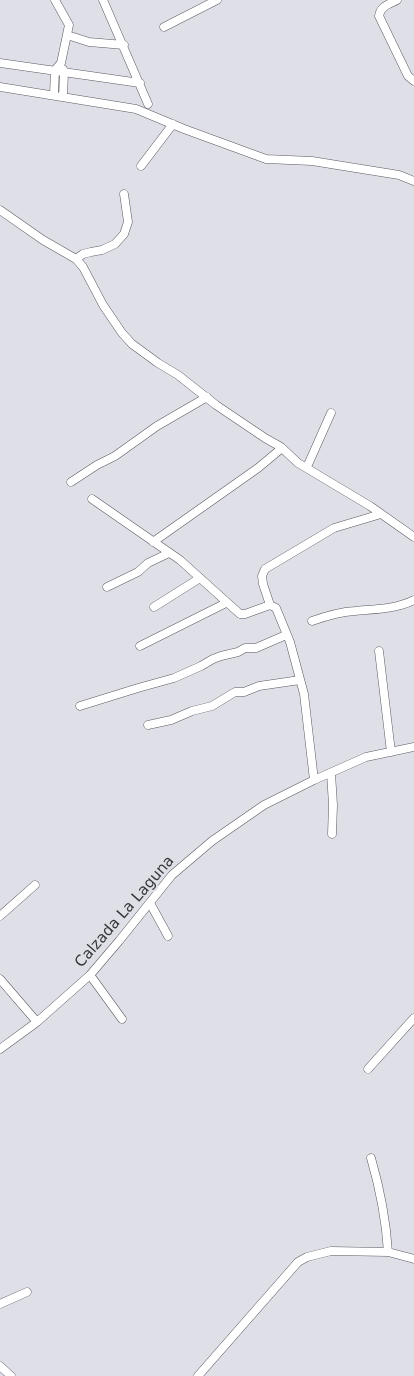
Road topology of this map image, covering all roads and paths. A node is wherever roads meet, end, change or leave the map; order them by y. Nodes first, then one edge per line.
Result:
1 (55, 0) edge
2 (103, 0) edge
3 (217, 0) edge
4 (397, 0) edge
5 (164, 27) dead end
6 (67, 35) junction
7 (124, 45) junction
8 (0, 62) edge
9 (61, 63) junction
10 (55, 70) junction
11 (64, 72) junction
12 (414, 81) edge
13 (140, 83) junction
14 (0, 87) edge
15 (54, 96) junction
16 (62, 97) junction
17 (148, 104) dead end
18 (173, 124) junction
19 (141, 166) dead end
20 (414, 181) edge
21 (124, 194) dead end
22 (0, 210) edge
23 (76, 260) junction
24 (207, 397) junction
25 (331, 413) dead end
26 (282, 448) junction
27 (307, 467) junction
28 (71, 482) dead end
29 (92, 499) dead end
30 (381, 514) junction
31 (414, 537) edge
32 (153, 542) junction
33 (169, 553) junction
34 (200, 578) junction
35 (107, 587) dead end
36 (414, 600) edge
37 (226, 603) junction
38 (270, 605) junction
39 (154, 607) dead end
40 (312, 621) dead end
41 (286, 634) junction
42 (140, 646) dead end
43 (379, 651) dead end
44 (300, 680) junction
45 (80, 706) dead end
46 (148, 725) dead end
47 (414, 748) edge
48 (391, 752) junction
49 (331, 773) junction
50 (314, 780) junction
51 (332, 834) dead end
52 (35, 886) dead end
53 (150, 903) junction
54 (0, 916) edge
55 (168, 936) dead end
56 (90, 975) junction
57 (0, 979) edge
58 (414, 1018) edge
59 (122, 1019) dead end
60 (37, 1022) junction
61 (0, 1049) edge
62 (368, 1069) dead end
63 (371, 1158) dead end
64 (388, 1252) junction
65 (414, 1258) edge
66 (27, 1292) dead end
67 (0, 1304) edge
68 (0, 1366) edge
69 (11, 1376) edge
70 (198, 1376) edge

1 - 6 street
2 - 7 street
3 - 5 street
4 - 12 street
6 - 7 street
6 - 9 street
7 - 13 street
8 - 10 street
9 - 10 street
9 - 11 street
10 - 11 street
10 - 15 street
11 - 13 street
11 - 16 street
13 - 17 street
14 - 15 street
15 - 16 street
16 - 18 street
18 - 19 street
18 - 20 street
21 - 23 street
22 - 23 street
23 - 24 street
24 - 26 street
24 - 28 street
25 - 27 street
26 - 27 street
26 - 32 street
27 - 30 street
29 - 32 street
30 - 31 street
30 - 38 street
32 - 33 street
33 - 34 street
33 - 35 street
34 - 37 street
34 - 39 street
36 - 40 street
37 - 38 street
37 - 42 street
38 - 41 street
41 - 44 street
41 - 45 street
43 - 48 street
44 - 46 street
44 - 50 street
47 - 48 street, Calzada La Laguna
48 - 49 street, Calzada La Laguna
49 - 50 street, Calzada La Laguna
49 - 51 street
50 - 53 street, Calzada La Laguna
52 - 54 street
53 - 55 street
53 - 56 street, Calzada La Laguna
56 - 59 street
56 - 60 street, Calzada La Laguna
57 - 60 street
58 - 62 street
60 - 61 street, Calzada La Laguna
63 - 64 street
64 - 65 street
64 - 70 street
66 - 67 street
68 - 69 street

